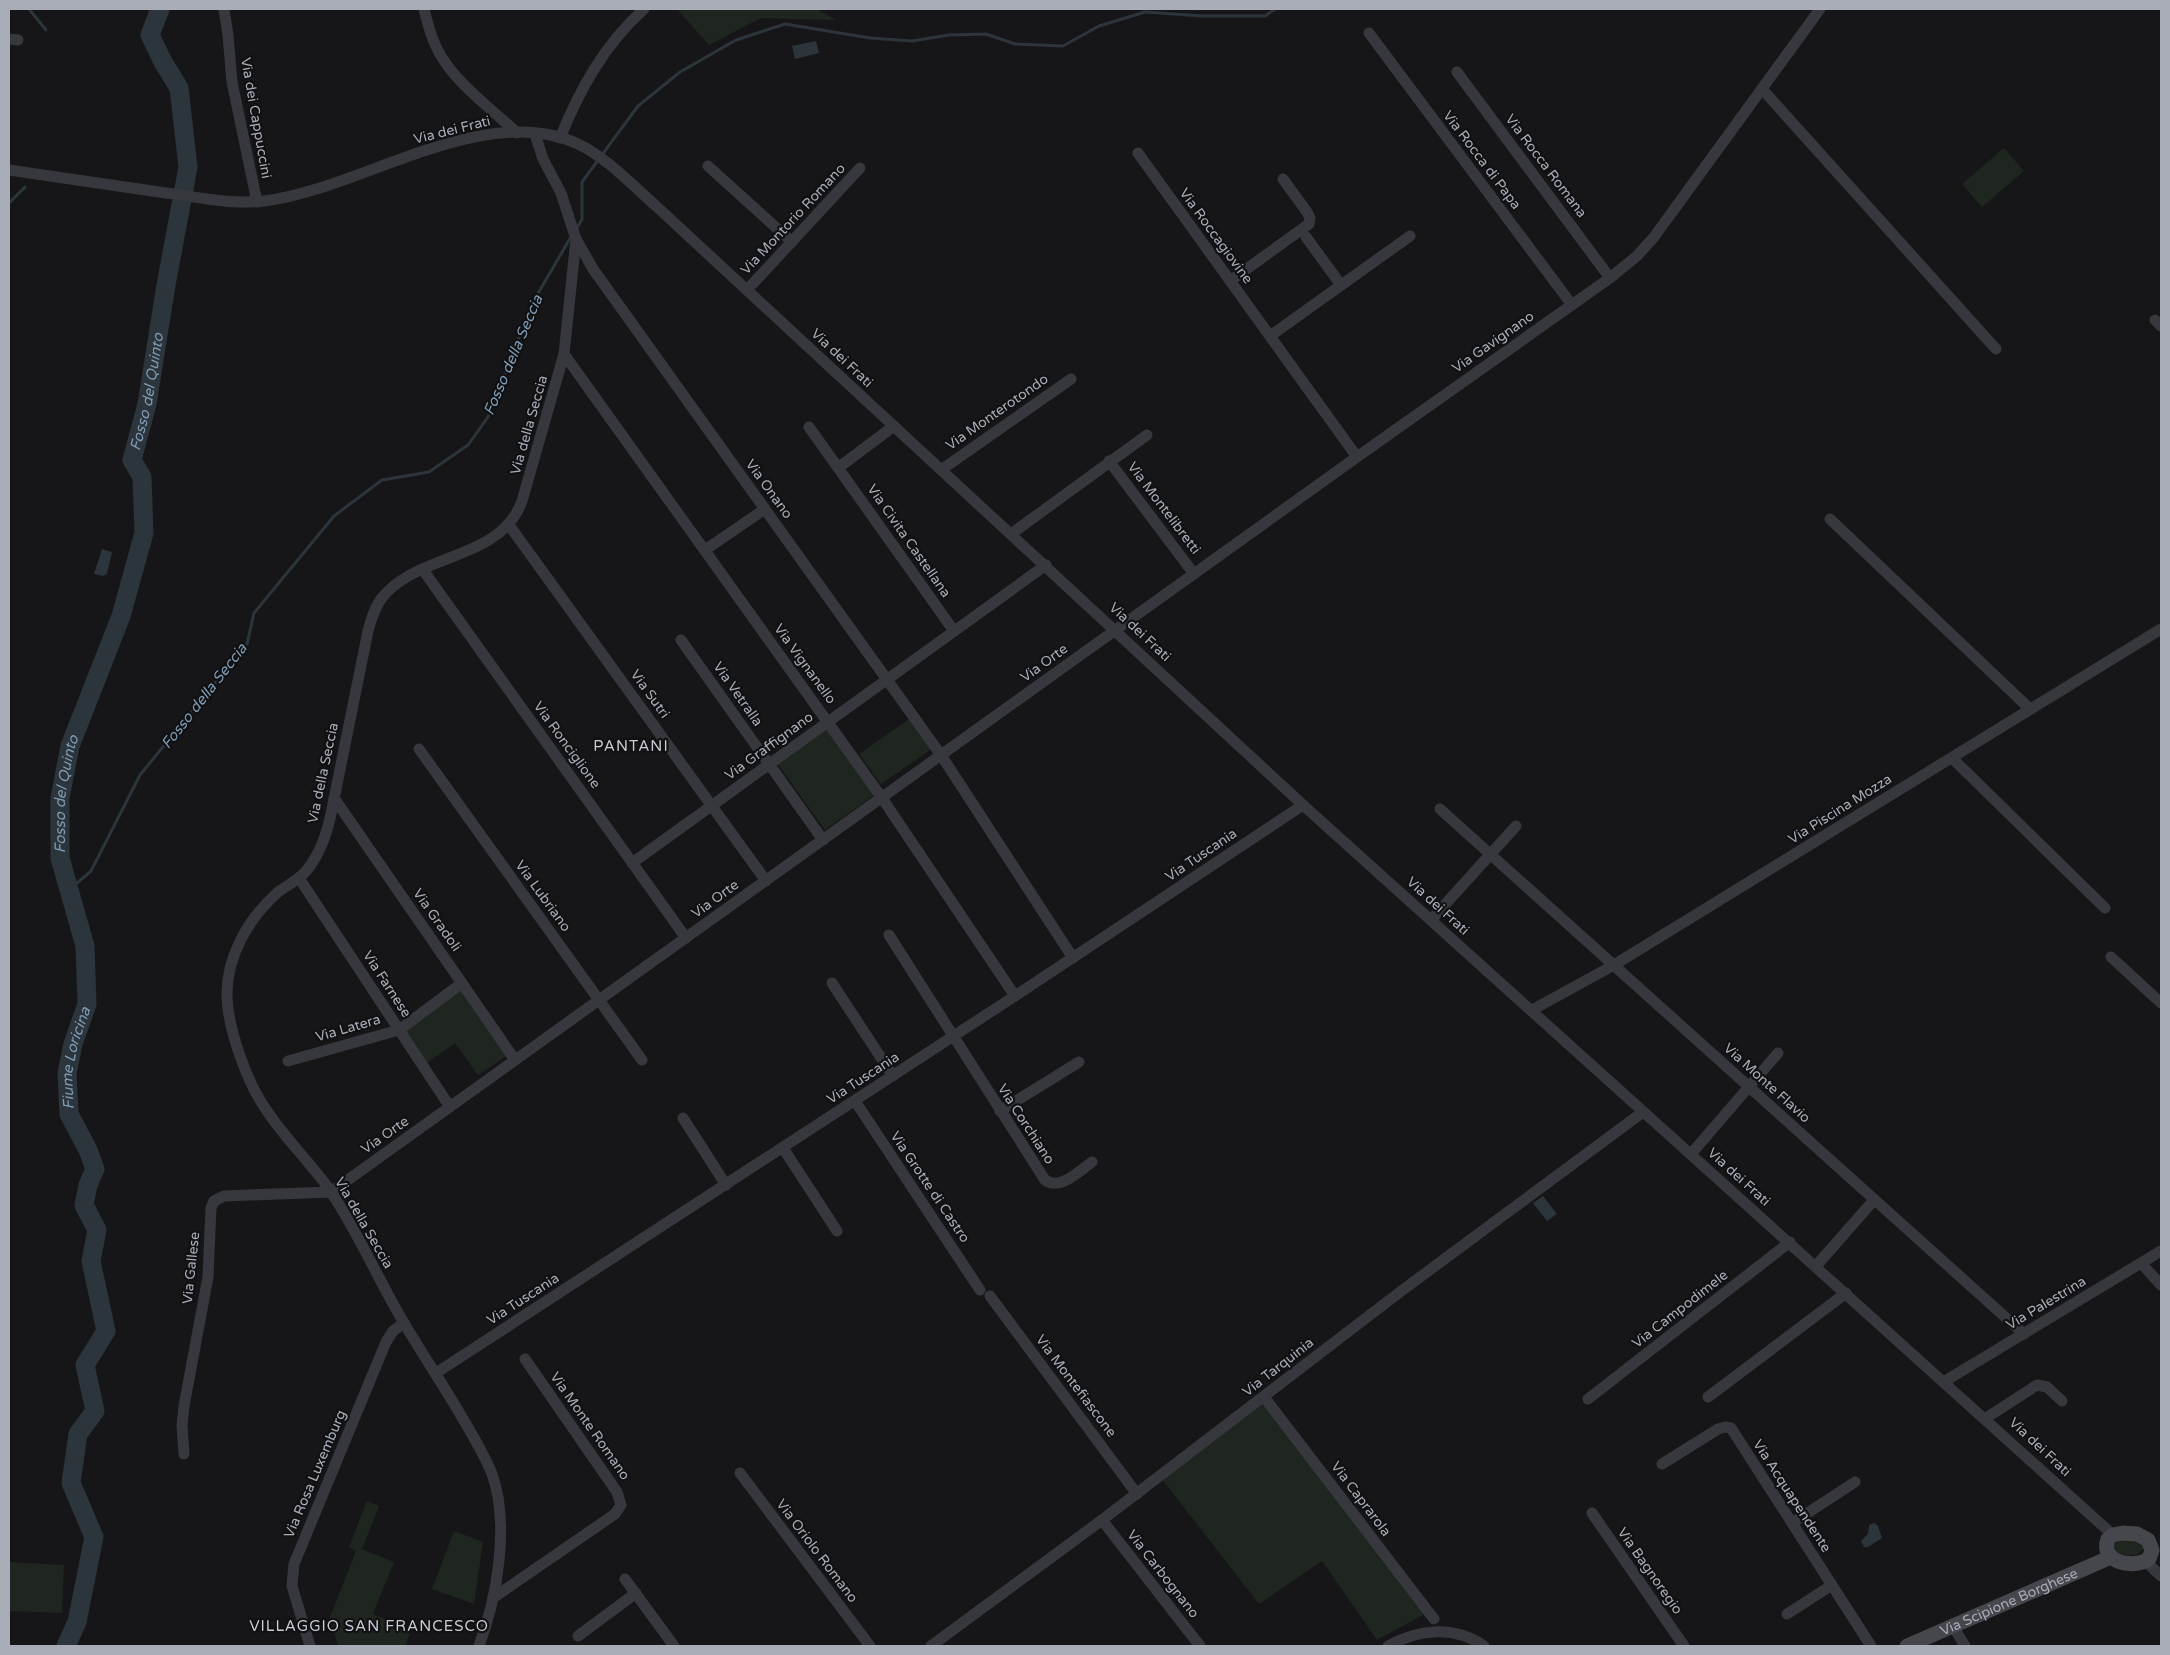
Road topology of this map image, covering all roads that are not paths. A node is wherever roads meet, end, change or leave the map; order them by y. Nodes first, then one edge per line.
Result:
1 (224, 9) edge
2 (424, 9) edge
3 (644, 9) edge
4 (1820, 9) edge
5 (1369, 33) dead end
6 (1457, 72) dead end
7 (1763, 90) junction
8 (517, 133) junction
9 (536, 134) junction
10 (560, 138) junction
11 (1138, 153) dead end
12 (708, 166) dead end
13 (860, 168) dead end
14 (9, 170) edge
15 (1283, 179) dead end
16 (257, 202) junction
17 (1410, 236) dead end
18 (1306, 237) dead end
19 (576, 239) junction
20 (792, 242) junction
21 (1610, 278) junction
22 (1230, 281) junction
23 (1341, 285) junction
24 (747, 290) junction
25 (1572, 305) junction
26 (1270, 336) junction
27 (1996, 349) dead end
28 (564, 354) junction
29 (1070, 379) dead end
30 (894, 426) junction
31 (809, 427) dead end
32 (1147, 434) dead end
33 (1357, 457) junction
34 (1109, 461) junction
35 (838, 468) junction
36 (941, 470) junction
37 (764, 509) junction
38 (1830, 519) dead end
39 (509, 525) junction
40 (1011, 534) junction
41 (705, 550) junction
42 (1046, 565) junction
43 (423, 570) junction
44 (1194, 574) junction
45 (2161, 629) edge
46 (1116, 630) junction
47 (954, 631) junction
48 (681, 640) dead end
49 (888, 679) junction
50 (2030, 709) junction
51 (828, 722) junction
52 (419, 749) dead end
53 (942, 755) junction
54 (1952, 758) junction
55 (769, 764) junction
56 (334, 798) junction
57 (882, 798) junction
58 (1303, 805) junction
59 (712, 806) junction
60 (1440, 809) dead end
61 (1516, 826) dead end
62 (823, 840) junction
63 (1490, 854) junction
64 (632, 863) junction
65 (299, 878) junction
66 (766, 881) junction
67 (2105, 908) dead end
68 (1431, 920) junction
69 (889, 935) dead end
70 (686, 938) junction
71 (2111, 957) dead end
72 (1073, 958) junction
73 (1614, 965) junction
74 (462, 983) junction
75 (832, 983) dead end
76 (1015, 996) junction
77 (599, 1000) junction
78 (2161, 1003) edge
79 (1532, 1010) junction
80 (399, 1030) junction
81 (953, 1037) junction
82 (1778, 1054) dead end
83 (515, 1060) junction
84 (642, 1060) dead end
85 (288, 1061) dead end
86 (1079, 1062) dead end
87 (892, 1076) junction
88 (1749, 1087) junction
89 (855, 1101) junction
90 (450, 1107) junction
91 (1000, 1111) junction
92 (1643, 1112) junction
93 (683, 1118) dead end
94 (783, 1148) junction
95 (1691, 1154) junction
96 (1092, 1162) dead end
97 (726, 1185) junction
98 (331, 1192) junction
99 (1874, 1200) junction
100 (836, 1231) dead end
101 (1790, 1242) junction
102 (2161, 1251) edge
103 (2141, 1263) junction
104 (1816, 1266) junction
105 (2161, 1285) edge
106 (985, 1293) joint
107 (1846, 1293) junction
108 (404, 1323) junction
109 (2024, 1334) junction
110 (525, 1359) dead end
111 (436, 1373) junction
112 (1945, 1381) junction
113 (1264, 1397) junction
114 (1708, 1398) dead end
115 (1588, 1399) dead end
116 (2062, 1401) dead end
117 (1986, 1418) junction
118 (184, 1454) dead end
119 (1662, 1464) dead end
120 (740, 1474) dead end
121 (1855, 1482) dead end
122 (1137, 1494) junction
123 (1592, 1512) dead end
124 (1102, 1520) junction
125 (1792, 1523) junction
126 (2113, 1534) junction
127 (2155, 1537) edge
128 (2111, 1557) junction
129 (2145, 1561) junction
130 (2161, 1576) edge
131 (626, 1579) dead end
132 (1832, 1585) junction
133 (636, 1593) junction
134 (493, 1598) junction
135 (1787, 1614) dead end
136 (1434, 1619) dead end
137 (1953, 1626) junction
138 (578, 1636) dead end
139 (937, 1644) edge
140 (310, 1646) edge
141 (479, 1646) edge
142 (674, 1646) edge
143 (870, 1646) edge
144 (1200, 1646) edge
145 (1388, 1646) edge
146 (1484, 1646) edge
147 (1684, 1646) edge
148 (1871, 1646) edge
149 (1907, 1646) edge
150 (1965, 1646) edge

1 - 16 street, Via dei Cappuccini
2 - 8 street
3 - 10 street
4 - 7 street, Via Gavignano
5 - 25 street, Via Rocca di Papa
6 - 21 street, Via Rocca Romana
7 - 21 street, Via Gavignano
7 - 27 street
8 - 9 street, Via dei Frati
8 - 16 street, Via dei Frati
9 - 10 street, Via dei Frati
9 - 19 street, Via della Seccia
10 - 24 street, Via dei Frati
11 - 22 street, Via Roccagiovine
12 - 20 street
13 - 20 street, Via Montorio Romano
14 - 16 street, Via dei Frati
15 - 22 street
17 - 23 street
18 - 23 street
19 - 28 street, Via della Seccia
19 - 37 street, Via Onano
20 - 24 street, Via Montorio Romano
21 - 25 street, Via Gavignano
22 - 26 street, Via Roccagiovine
23 - 26 street
24 - 30 street, Via dei Frati
25 - 33 street, Via Gavignano
26 - 33 street, Via Roccagiovine
28 - 39 street, Via della Seccia
28 - 41 street, Via Vignanello
29 - 36 street, Via Monterotondo
30 - 35 street
30 - 36 street, Via dei Frati
31 - 35 street, Via Civita Castellana
32 - 34 street, Via Montelibretti
33 - 44 street, Via Gavignano
34 - 40 street, Via Montelibretti
34 - 44 street, Via Montelibretti
35 - 47 street, Via Civita Castellana
36 - 40 street, Via dei Frati
37 - 41 street
37 - 49 street, Via Onano
38 - 50 street
39 - 43 street, Via della Seccia
39 - 59 street, Via Sutri
40 - 42 street, Via dei Frati
41 - 51 street, Via Vignanello
42 - 46 street, Via dei Frati
42 - 47 street, Via Graffignano
43 - 56 street, Via della Seccia
43 - 64 street, Via Ronciglione
44 - 46 street, Via Gavignano
45 - 50 street, Via Piscina Mozza
46 - 53 street, Via Orte
46 - 58 street, Via dei Frati
47 - 49 street, Via Graffignano
48 - 55 street, Via Vetralla
49 - 51 street, Via Graffignano
49 - 53 street, Via Onano
50 - 54 street, Via Piscina Mozza
51 - 55 street, Via Graffignano
51 - 57 street, Via Vignanello
52 - 77 street, Via Lubriano
53 - 57 street, Via Orte
53 - 72 street, Via Onano
54 - 67 street
54 - 73 street, Via Piscina Mozza
55 - 59 street, Via Graffignano
55 - 62 street, Via Vetralla
56 - 65 street, Via della Seccia
56 - 74 street, Via Gradoli
57 - 62 street, Via Orte
57 - 76 street, Via Vignanello
58 - 68 street, Via dei Frati
58 - 72 street, Via Tuscania
59 - 64 street, Via Graffignano
59 - 66 street, Via Sutri
60 - 63 street, Via Monte Flavio
61 - 63 street
62 - 66 street, Via Orte
63 - 68 street
63 - 73 street, Via Monte Flavio
64 - 70 street, Via Ronciglione
65 - 80 street, Via Farnese
65 - 98 street, Via della Seccia
66 - 70 street, Via Orte
68 - 79 street, Via dei Frati
69 - 81 street, Via Corchiano
70 - 77 street, Via Orte
71 - 78 street
72 - 76 street, Via Tuscania
73 - 79 street, Via Piscina Mozza
73 - 88 street, Via Monte Flavio
74 - 80 street, Via Latera
74 - 83 street, Via Gradoli
75 - 87 street
76 - 81 street, Via Tuscania
77 - 83 street, Via Orte
77 - 84 street, Via Lubriano
79 - 92 street, Via dei Frati
80 - 85 street, Via Latera
80 - 90 street, Via Farnese
81 - 87 street, Via Tuscania
81 - 91 street, Via Corchiano
82 - 88 street
83 - 90 street, Via Orte
86 - 91 street
87 - 89 street, Via Tuscania
88 - 95 street
88 - 99 street, Via Monte Flavio
89 - 94 street, Via Tuscania
89 - 106 street, Via Grotte di Castro
90 - 98 street, Via Orte
91 - 96 street, Via Corchiano
92 - 95 street, Via dei Frati
92 - 113 street, Via Tarquinia
93 - 97 street
94 - 97 street, Via Tuscania
94 - 100 street
95 - 101 street, Via dei Frati
97 - 111 street, Via Tuscania
98 - 108 street, Via della Seccia
98 - 118 street, Via Gallese
99 - 104 street
99 - 109 street, Via Monte Flavio
101 - 104 street, Via dei Frati
101 - 115 street, Via Campodimele
102 - 103 street, Via Palestrina
103 - 105 street
103 - 109 street, Via Palestrina
104 - 107 street, Via dei Frati
106 - 122 street, Via Montefiascone
107 - 112 street, Via dei Frati
107 - 114 street
108 - 111 street, Via della Seccia
108 - 140 street, Via Rosa Luxemburg
109 - 112 street, Via Palestrina
110 - 134 street, Via Monte Romano
111 - 134 street, Via della Seccia
112 - 117 street, Via dei Frati
113 - 122 street, Via Tarquinia
113 - 136 street, Via Caprarola
116 - 117 street
117 - 126 street, Via dei Frati
119 - 125 street, Via Acquapendente
120 - 143 street, Via Oriolo Romano
121 - 125 street
122 - 124 street, Via Tarquinia
123 - 147 street, Via Bagnoregio
124 - 139 street, Via Tarquinia
124 - 144 street, Via Carbognano
125 - 132 street, Via Acquapendente
126 - 127 main road
126 - 128 main road
127 - 129 main road
128 - 129 main road
128 - 137 main road, Via Scipione Borghese
129 - 130 street
131 - 133 street
132 - 135 street
132 - 148 street, Via Acquapendente
133 - 138 street
133 - 142 street
134 - 141 street, Via della Seccia
137 - 149 main road, Via Scipione Borghese
137 - 150 street
145 - 146 street

